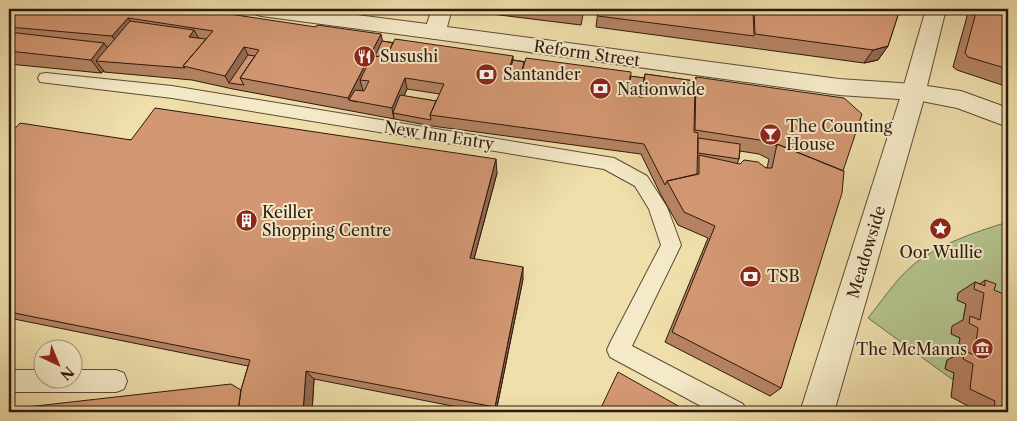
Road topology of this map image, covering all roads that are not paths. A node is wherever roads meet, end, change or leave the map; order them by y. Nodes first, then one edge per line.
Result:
1 (261, 9) edge
2 (442, 9) edge
3 (936, 9) edge
4 (435, 32) junction
5 (46, 78) dead end
6 (914, 92) junction
7 (1008, 118) edge
8 (618, 350) joint
9 (9, 381) edge
10 (116, 381) dead end
11 (735, 412) edge
12 (817, 412) edge

1 - 4 street, Reform Street
2 - 4 street
3 - 6 street, Meadowside
4 - 6 street, Reform Street
5 - 8 lane, New Inn Entry
6 - 7 street
6 - 12 street, Meadowside
8 - 11 lane
9 - 10 lane

